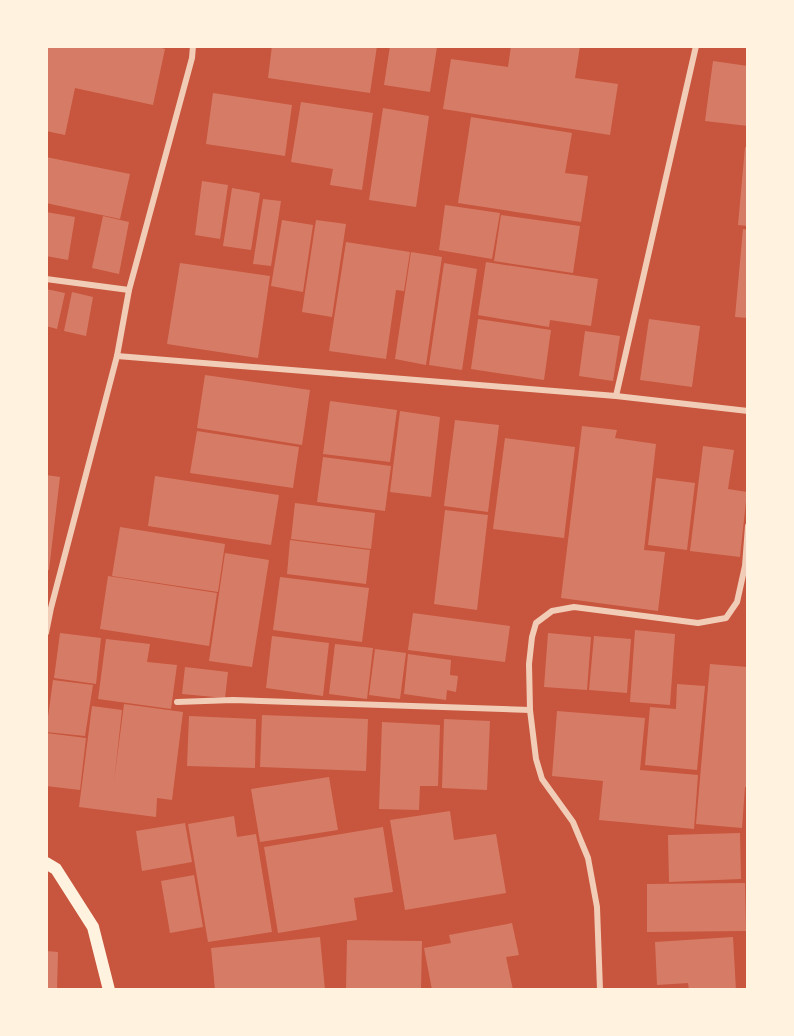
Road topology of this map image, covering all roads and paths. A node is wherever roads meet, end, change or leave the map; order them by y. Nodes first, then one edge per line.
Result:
1 (193, 46) edge
2 (696, 46) edge
3 (46, 279) edge
4 (129, 290) junction
5 (117, 356) junction
6 (616, 396) junction
7 (747, 411) edge
8 (747, 526) edge
9 (46, 633) edge
10 (177, 702) dead end
11 (530, 710) junction
12 (46, 863) edge
13 (109, 990) edge
14 (600, 990) edge

1 - 4 street
2 - 6 street
3 - 4 street
4 - 5 street
5 - 6 street
5 - 9 street
6 - 7 street
8 - 11 street
10 - 11 street
11 - 14 street
12 - 13 main road

